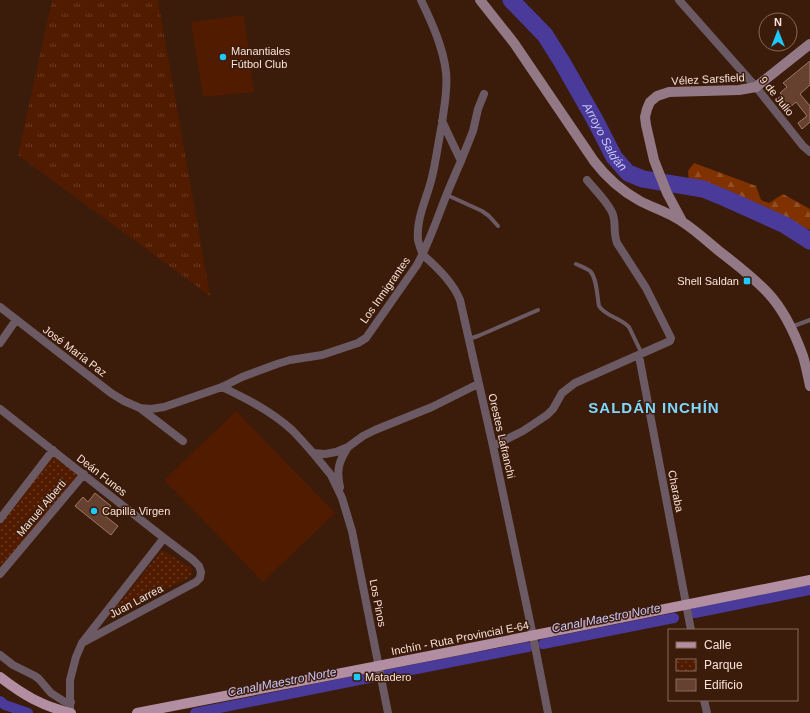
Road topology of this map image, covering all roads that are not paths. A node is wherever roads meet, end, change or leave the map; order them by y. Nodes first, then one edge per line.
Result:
1 (421, 0) edge
2 (480, 0) edge
3 (678, 0) edge
4 (810, 44) edge
5 (756, 87) junction
6 (484, 94) dead end
7 (442, 121) junction
8 (810, 152) edge
9 (461, 161) junction
10 (587, 180) dead end
11 (447, 195) junction
12 (668, 196) junction
13 (652, 206) junction
14 (682, 221) junction
15 (498, 226) dead end
16 (422, 255) junction
17 (576, 264) dead end
18 (0, 307) edge
19 (538, 310) dead end
20 (16, 320) junction
21 (810, 320) edge
22 (791, 327) junction
23 (468, 339) junction
24 (0, 343) edge
25 (640, 355) junction
26 (478, 384) junction
27 (810, 386) edge
28 (222, 387) junction
29 (140, 408) junction
30 (0, 409) edge
31 (183, 441) dead end
32 (493, 446) junction
33 (348, 447) junction
34 (53, 450) junction
35 (313, 453) junction
36 (84, 474) junction
37 (342, 498) junction
38 (0, 519) edge
39 (164, 538) junction
40 (0, 574) edge
41 (200, 578) joint
42 (810, 580) edge
43 (686, 605) junction
44 (691, 629) edge
45 (533, 636) junction
46 (82, 643) junction
47 (0, 655) edge
48 (379, 666) junction
49 (0, 677) edge
50 (704, 701) edge
51 (71, 702) junction
52 (71, 713) edge
53 (137, 713) edge
54 (388, 713) edge
55 (548, 713) edge
56 (707, 713) edge

1 - 7 street, Los Inmigrantes
2 - 13 main road
3 - 5 street, 9 de Julio
4 - 5 main road, Vélez Sarsfield
5 - 8 street, 9 de Julio
5 - 12 main road, Vélez Sarsfield
6 - 9 street
7 - 9 street
7 - 16 street, Los Inmigrantes
9 - 11 street
10 - 25 street
11 - 15 lane
11 - 16 street
12 - 13 main road
12 - 14 main road, Vélez Sarsfield
13 - 14 main road
14 - 22 main road
16 - 23 street, Orestes Lafranchi
16 - 28 street, Los Inmigrantes
17 - 25 lane
18 - 20 street, José María Paz
19 - 23 lane
20 - 24 street
20 - 29 street, José María Paz
21 - 22 lane
22 - 27 main road
23 - 26 street, Orestes Lafranchi
25 - 32 street
25 - 43 street, Charaba
26 - 32 street, Orestes Lafranchi
26 - 33 street
28 - 29 street, Los Inmigrantes
28 - 35 street, Los Pinos
29 - 31 street
30 - 34 street, Deán Funes
32 - 45 street, Orestes Lafranchi
33 - 35 street
33 - 37 street, Los Pinos
34 - 36 street, Deán Funes
34 - 38 street
35 - 37 street, Los Pinos
36 - 39 street, Deán Funes
36 - 40 street, Manuel Alberti
37 - 48 street, Los Pinos
39 - 41 street, Deán Funes
39 - 46 street
41 - 46 street, Juan Larrea
42 - 43 main road, Inchín - Ruta Provincial E-64
43 - 44 street, Charaba
43 - 45 main road, Inchín - Ruta Provincial E-64
45 - 48 main road, Inchín - Ruta Provincial E-64
45 - 55 street, Orestes Lafranchi
46 - 51 street
47 - 51 street
48 - 53 main road, Inchín - Ruta Provincial E-64
48 - 54 street, Los Pinos
49 - 52 main road
50 - 56 street
51 - 52 street

